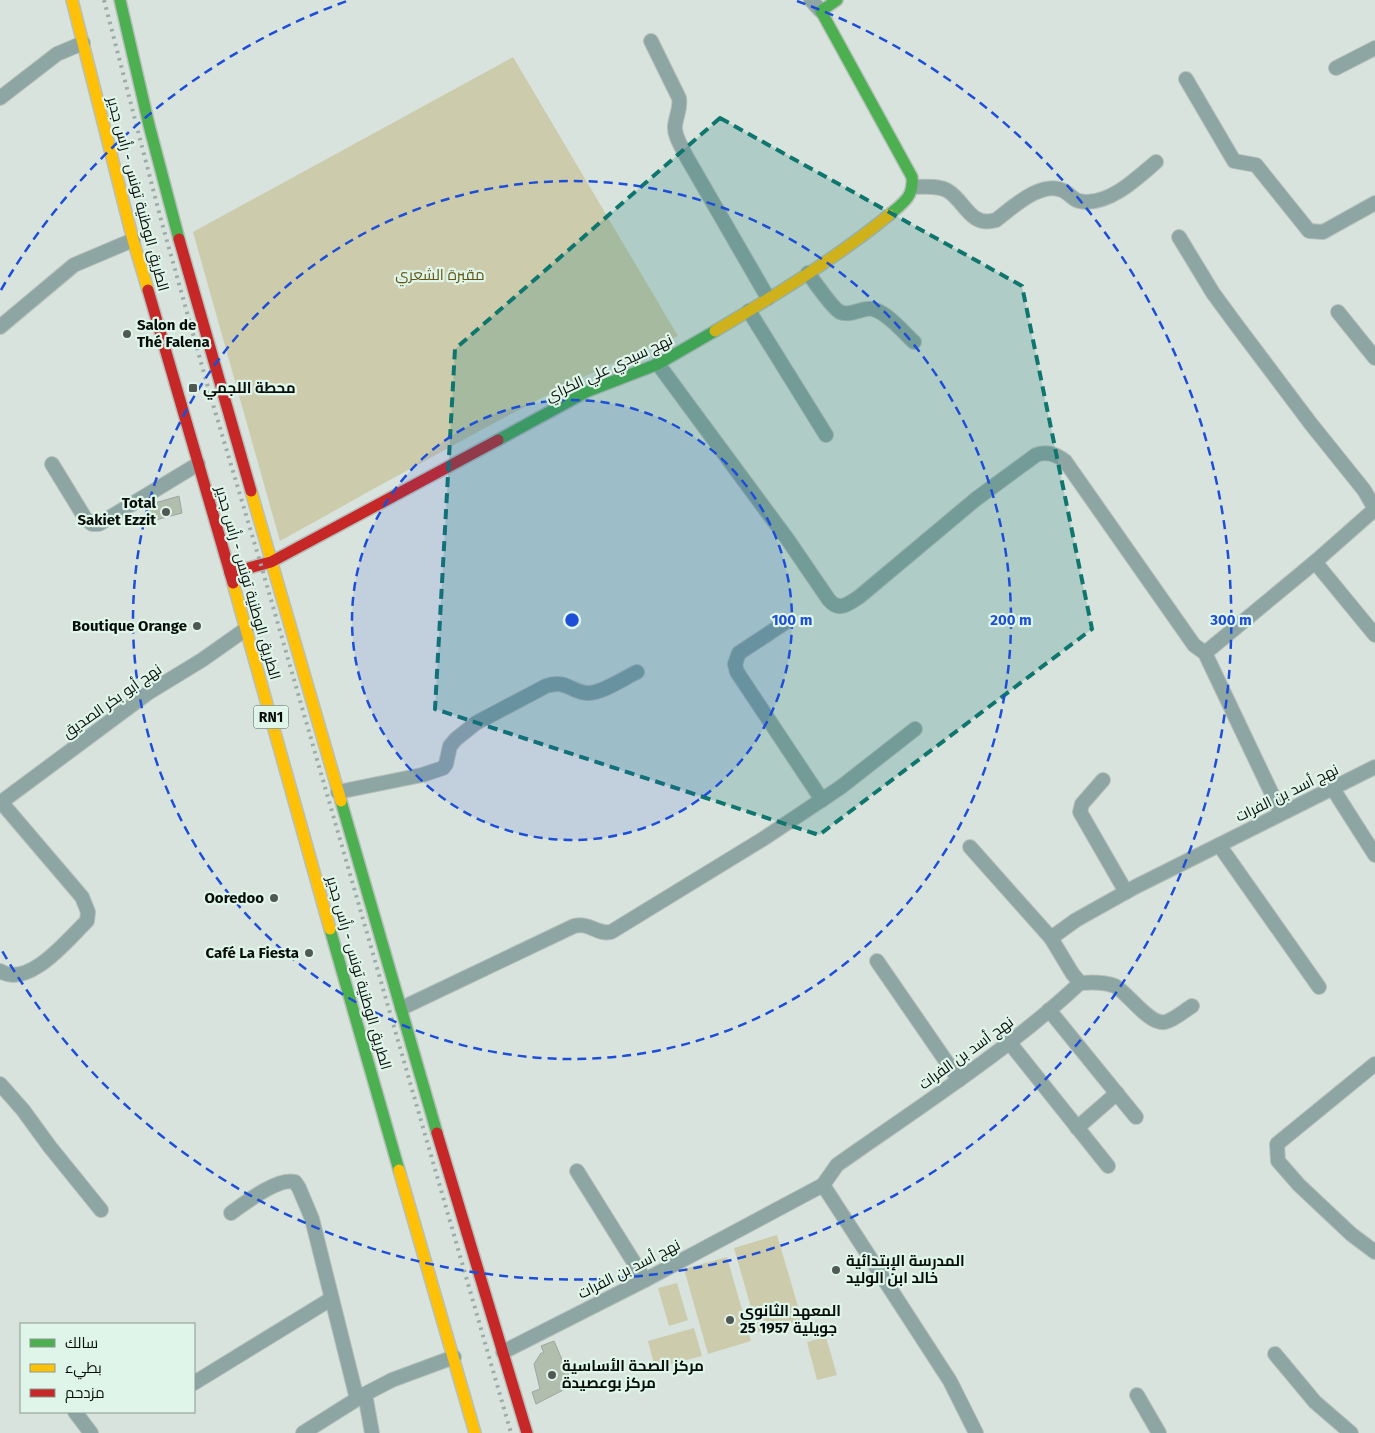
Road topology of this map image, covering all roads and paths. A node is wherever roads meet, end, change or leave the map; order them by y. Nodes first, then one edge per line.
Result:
1 (72, 0) edge
2 (120, 0) edge
3 (811, 0) edge
4 (837, 0) edge
5 (821, 11) junction
6 (651, 41) dead end
7 (83, 43) junction
8 (1375, 48) edge
9 (1336, 68) dead end
10 (1186, 79) dead end
11 (0, 98) edge
12 (1156, 162) dead end
13 (913, 187) junction
14 (1375, 203) edge
15 (1178, 237) dead end
16 (133, 240) junction
17 (808, 273) junction
18 (768, 298) junction
19 (749, 311) junction
20 (1338, 312) dead end
21 (0, 327) edge
22 (914, 342) dead end
23 (1375, 358) edge
24 (658, 364) junction
25 (826, 435) dead end
26 (52, 464) dead end
27 (198, 464) junction
28 (1375, 509) edge
29 (271, 562) junction
30 (1315, 562) junction
31 (230, 573) junction
32 (786, 622) dead end
33 (246, 629) junction
34 (1375, 635) edge
35 (1205, 653) junction
36 (637, 672) dead end
37 (915, 729) dead end
38 (1375, 767) edge
39 (1103, 780) dead end
40 (1332, 789) junction
41 (338, 792) junction
42 (822, 800) junction
43 (0, 802) edge
44 (1281, 813) junction
45 (1219, 845) junction
46 (970, 847) dead end
47 (1375, 855) edge
48 (1126, 892) junction
49 (1051, 938) junction
50 (877, 961) dead end
51 (0, 971) edge
52 (1080, 983) junction
53 (1319, 987) dead end
54 (1192, 1006) dead end
55 (402, 1008) junction
56 (1049, 1010) junction
57 (1009, 1042) junction
58 (1375, 1064) edge
59 (959, 1080) junction
60 (0, 1084) edge
61 (1117, 1093) junction
62 (1136, 1117) dead end
63 (1077, 1128) junction
64 (1108, 1166) dead end
65 (576, 1171) dead end
66 (823, 1185) junction
67 (101, 1210) dead end
68 (231, 1212) dead end
69 (1375, 1252) edge
70 (645, 1280) junction
71 (331, 1299) junction
72 (503, 1352) junction
73 (1275, 1354) dead end
74 (454, 1357) junction
75 (195, 1382) edge
76 (1137, 1394) dead end
77 (361, 1396) junction
78 (76, 1413) edge
79 (91, 1433) edge
80 (303, 1433) edge
81 (372, 1433) edge
82 (475, 1433) edge
83 (527, 1433) edge
84 (976, 1433) edge
85 (1159, 1433) edge
86 (1350, 1433) edge

1 - 7 street, الطريق الوطنية تونس - رأس جدير / RN1
2 - 29 street
3 - 5 street
4 - 5 street
5 - 13 street
6 - 18 street
7 - 11 street
7 - 16 street, الطريق الوطنية تونس - رأس جدير / RN1
8 - 9 street
10 - 14 street
12 - 13 street
13 - 17 street, نهج سيدي علي الكراي
15 - 28 street
16 - 21 street
16 - 27 street, الطريق الوطنية تونس - رأس جدير / RN1
17 - 18 street, نهج سيدي علي الكراي
17 - 22 street
18 - 19 street, نهج سيدي علي الكراي
19 - 24 street, نهج سيدي علي الكراي
19 - 25 street
20 - 23 street
24 - 29 street, نهج سيدي علي الكراي
24 - 35 street
26 - 27 street
27 - 31 street, الطريق الوطنية تونس - رأس جدير / RN1
28 - 30 street
29 - 31 street, نهج سيدي علي الكراي
29 - 41 street
30 - 34 street
30 - 35 street
31 - 33 street, الطريق الوطنية تونس - رأس جدير / RN1
32 - 42 street
33 - 43 street, نهج أبو بكر الصديق
33 - 74 street, الطريق الوطنية تونس - رأس جدير / RN1
35 - 44 street
36 - 41 street
37 - 42 street
38 - 40 street, نهج أسد بن الفرات
39 - 48 street
40 - 44 street, نهج أسد بن الفرات
40 - 47 street
41 - 55 street
42 - 55 street
43 - 51 street
44 - 45 street, نهج أسد بن الفرات
45 - 48 street, نهج أسد بن الفرات
45 - 53 street
46 - 49 street
48 - 49 street, نهج أسد بن الفرات
49 - 52 street
50 - 59 street
52 - 54 street
52 - 56 street, نهج أسد بن الفرات
55 - 72 street
56 - 57 street, نهج أسد بن الفرات
56 - 61 street
57 - 59 street, نهج أسد بن الفرات
57 - 63 street
58 - 69 street
59 - 66 street, نهج أسد بن الفرات
60 - 67 street
61 - 62 street
61 - 63 street
63 - 64 street
65 - 70 street
66 - 70 street, نهج أسد بن الفرات
66 - 84 street
68 - 71 street
70 - 72 street, نهج أسد بن الفرات
71 - 75 street
71 - 77 street
72 - 83 street
73 - 86 street
74 - 77 street
74 - 82 street, الطريق الوطنية تونس - رأس جدير / RN1
76 - 85 street
77 - 80 street
77 - 81 street
78 - 79 street

